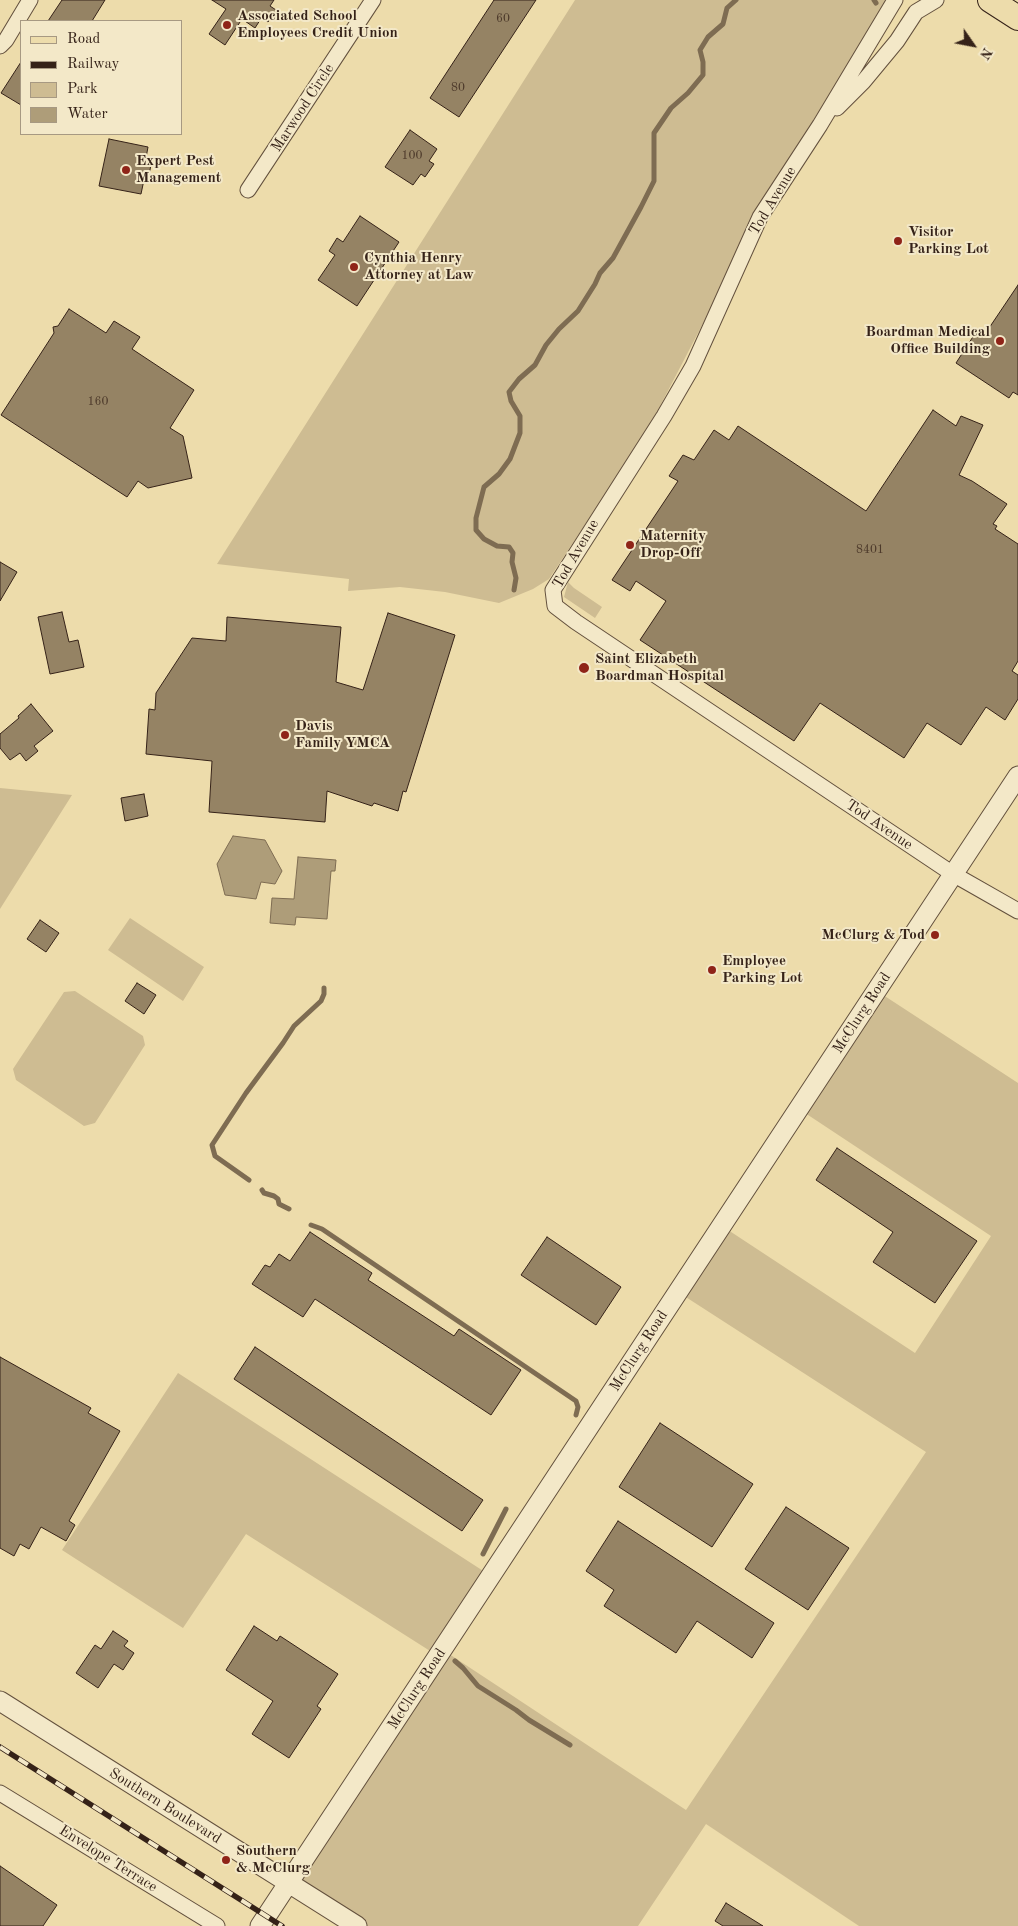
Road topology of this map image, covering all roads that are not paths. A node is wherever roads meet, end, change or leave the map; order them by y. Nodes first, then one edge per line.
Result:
1 (30, 0) edge
2 (373, 0) edge
3 (896, 0) edge
4 (936, 0) edge
5 (990, 0) edge
6 (1018, 18) edge
7 (0, 46) edge
8 (820, 125) junction
9 (248, 190) dead end
10 (1018, 776) edge
11 (953, 874) junction
12 (1018, 911) edge
13 (0, 1701) edge
14 (0, 1792) edge
15 (288, 1884) junction
16 (217, 1926) edge
17 (260, 1926) edge
18 (357, 1926) edge

1 - 7 street
2 - 9 street, Marwood Circle
3 - 8 street, Tod Avenue
4 - 8 street, Tod Avenue
5 - 6 main road
8 - 11 street, Tod Avenue
10 - 11 street, McClurg Road
11 - 12 street, Tod Avenue
11 - 15 street, McClurg Road
13 - 15 street, Southern Boulevard
14 - 16 street, Envelope Terrace
15 - 17 street, McClurg Road
15 - 18 street, Southern Boulevard

